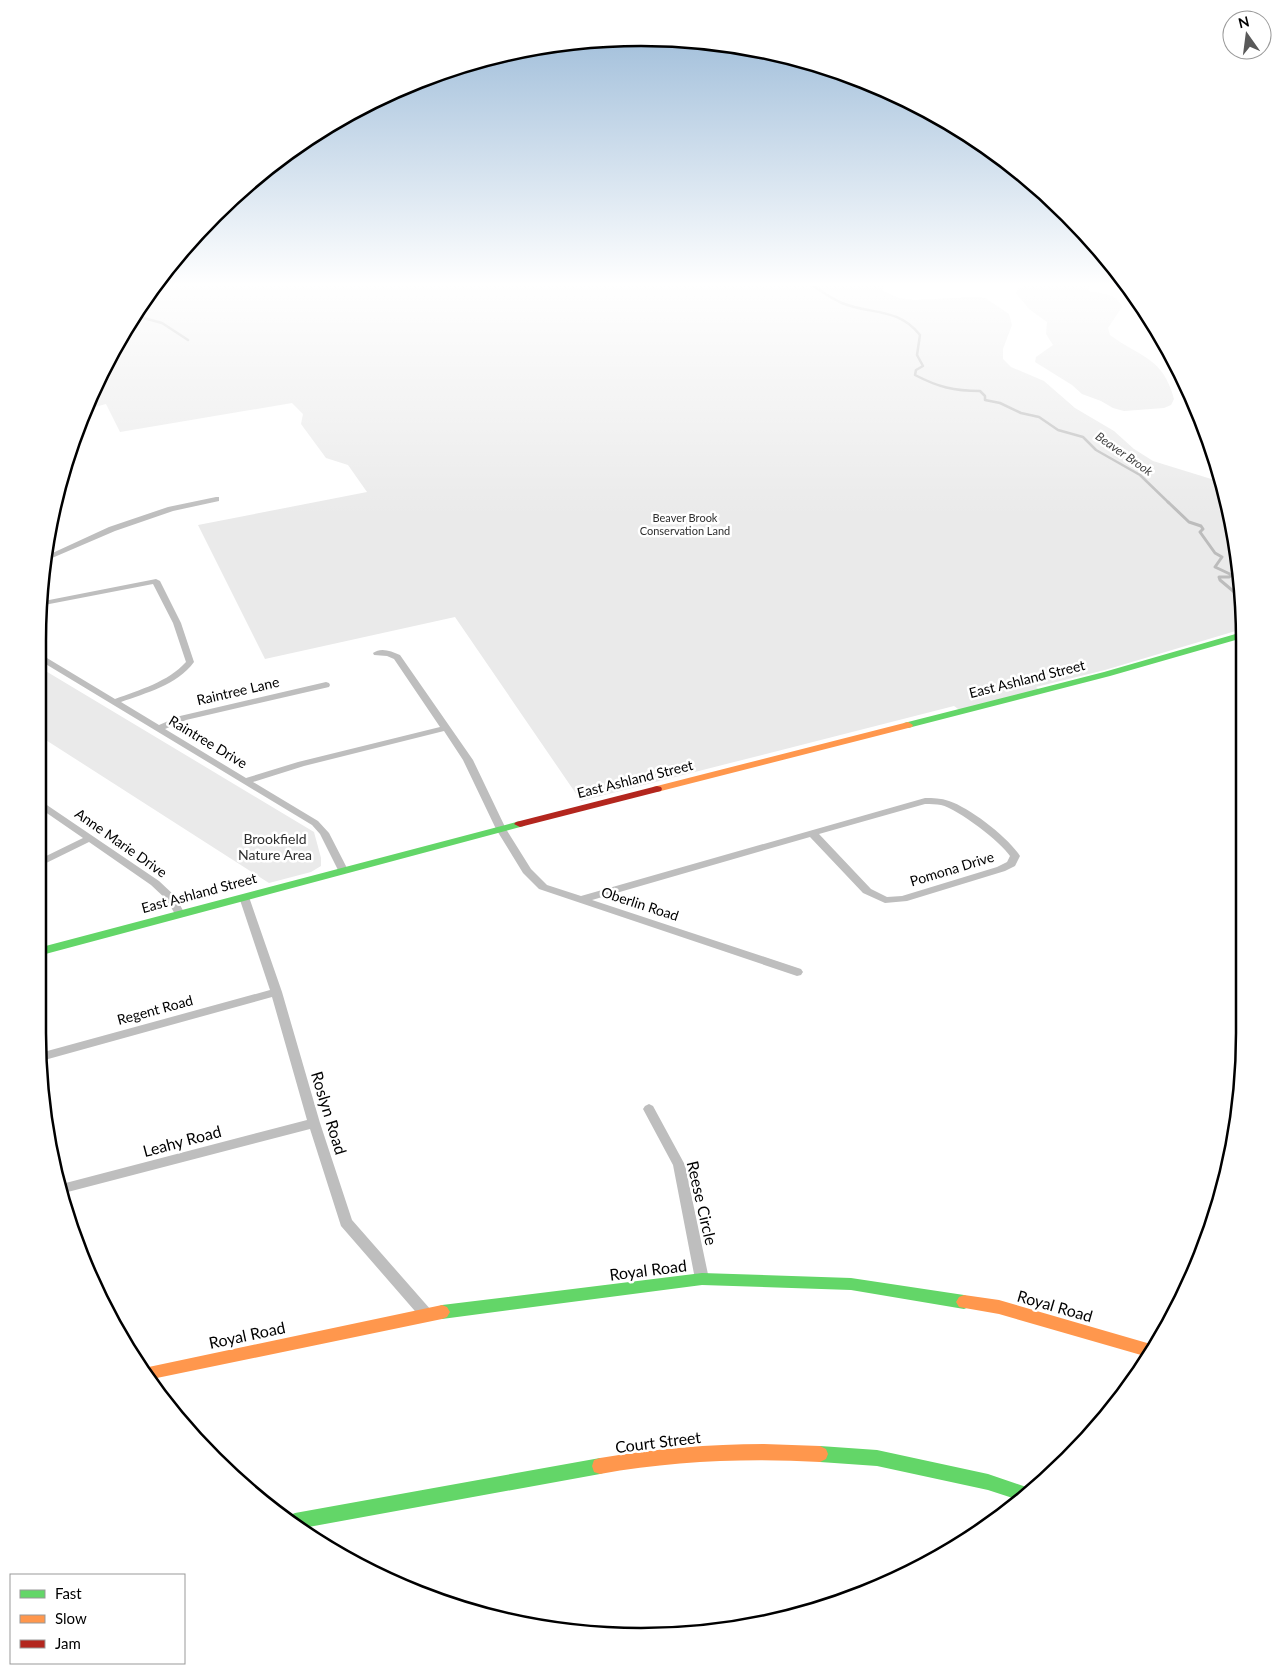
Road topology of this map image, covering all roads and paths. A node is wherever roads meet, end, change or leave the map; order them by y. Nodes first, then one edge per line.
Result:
1 (216, 499) dead end
2 (52, 556) edge
3 (48, 602) edge
4 (1236, 637) edge
5 (377, 653) dead end
6 (46, 661) edge
7 (326, 686) dead end
8 (114, 702) junction
9 (446, 728) junction
10 (158, 729) junction
11 (245, 781) junction
12 (46, 808) edge
13 (500, 829) junction
14 (812, 833) junction
15 (90, 838) junction
16 (46, 860) edge
17 (343, 870) junction
18 (244, 897) junction
19 (579, 900) junction
20 (180, 914) junction
21 (46, 950) edge
22 (797, 972) dead end
23 (276, 992) junction
24 (47, 1055) edge
25 (649, 1109) dead end
26 (314, 1123) junction
27 (67, 1188) edge
28 (702, 1279) junction
29 (426, 1314) junction
30 (1144, 1350) edge
31 (153, 1372) edge
32 (1019, 1492) edge
33 (301, 1521) edge

1 - 2 street
3 - 8 street
4 - 13 main road, East Ashland Street
5 - 9 street, Oberlin Road
6 - 8 street, Raintree Drive
7 - 10 street, Raintree Lane
8 - 10 street, Raintree Drive
9 - 11 street
9 - 13 street, Oberlin Road
10 - 11 street, Raintree Drive
11 - 17 street, Raintree Drive
12 - 15 street, Anne Marie Drive
13 - 17 main road, East Ashland Street
13 - 19 street, Oberlin Road
14 - 14 street, Pomona Drive
14 - 19 street, Pomona Drive
15 - 16 street
15 - 20 street, Anne Marie Drive
17 - 18 main road, East Ashland Street
18 - 20 main road, East Ashland Street
18 - 23 street, Roslyn Road
19 - 22 street, Oberlin Road
20 - 21 main road, East Ashland Street
23 - 24 street, Regent Road
23 - 26 street, Roslyn Road
25 - 28 street, Reese Circle
26 - 27 street, Leahy Road
26 - 29 street, Roslyn Road
28 - 29 main road, Royal Road
28 - 30 main road, Royal Road
29 - 31 main road, Royal Road
32 - 33 main road, Court Street

